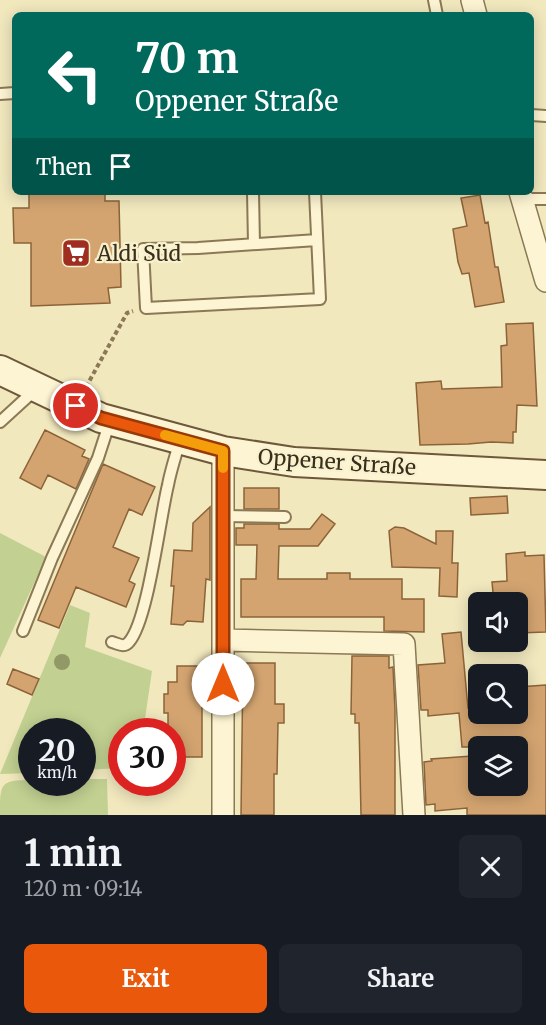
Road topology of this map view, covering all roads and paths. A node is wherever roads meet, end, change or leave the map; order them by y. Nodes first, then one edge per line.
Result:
1 (254, 195) edge
2 (315, 195) edge
3 (520, 196) edge
4 (546, 200) edge
5 (318, 240) junction
6 (254, 244) junction
7 (546, 280) edge
8 (146, 308) junction
9 (0, 370) edge
10 (90, 378) dead end
11 (37, 388) junction
12 (110, 421) junction
13 (0, 422) edge
14 (180, 439) junction
15 (223, 451) junction
16 (546, 474) edge
17 (223, 516) junction
18 (285, 517) dead end
19 (23, 631) dead end
20 (223, 640) junction
21 (112, 642) dead end
22 (223, 815) edge
23 (414, 815) edge

1 - 6 lane
2 - 5 lane
3 - 4 lane
3 - 7 street
5 - 6 lane
5 - 8 lane
6 - 8 lane
8 - 10 path
9 - 11 street, Oppener Straße
11 - 12 street, Oppener Straße
11 - 13 lane
12 - 14 street, Oppener Straße
12 - 19 lane
14 - 15 street, Oppener Straße
14 - 21 lane
15 - 16 street, Oppener Straße
15 - 17 street
17 - 18 lane
17 - 20 street
20 - 22 street
20 - 23 street

